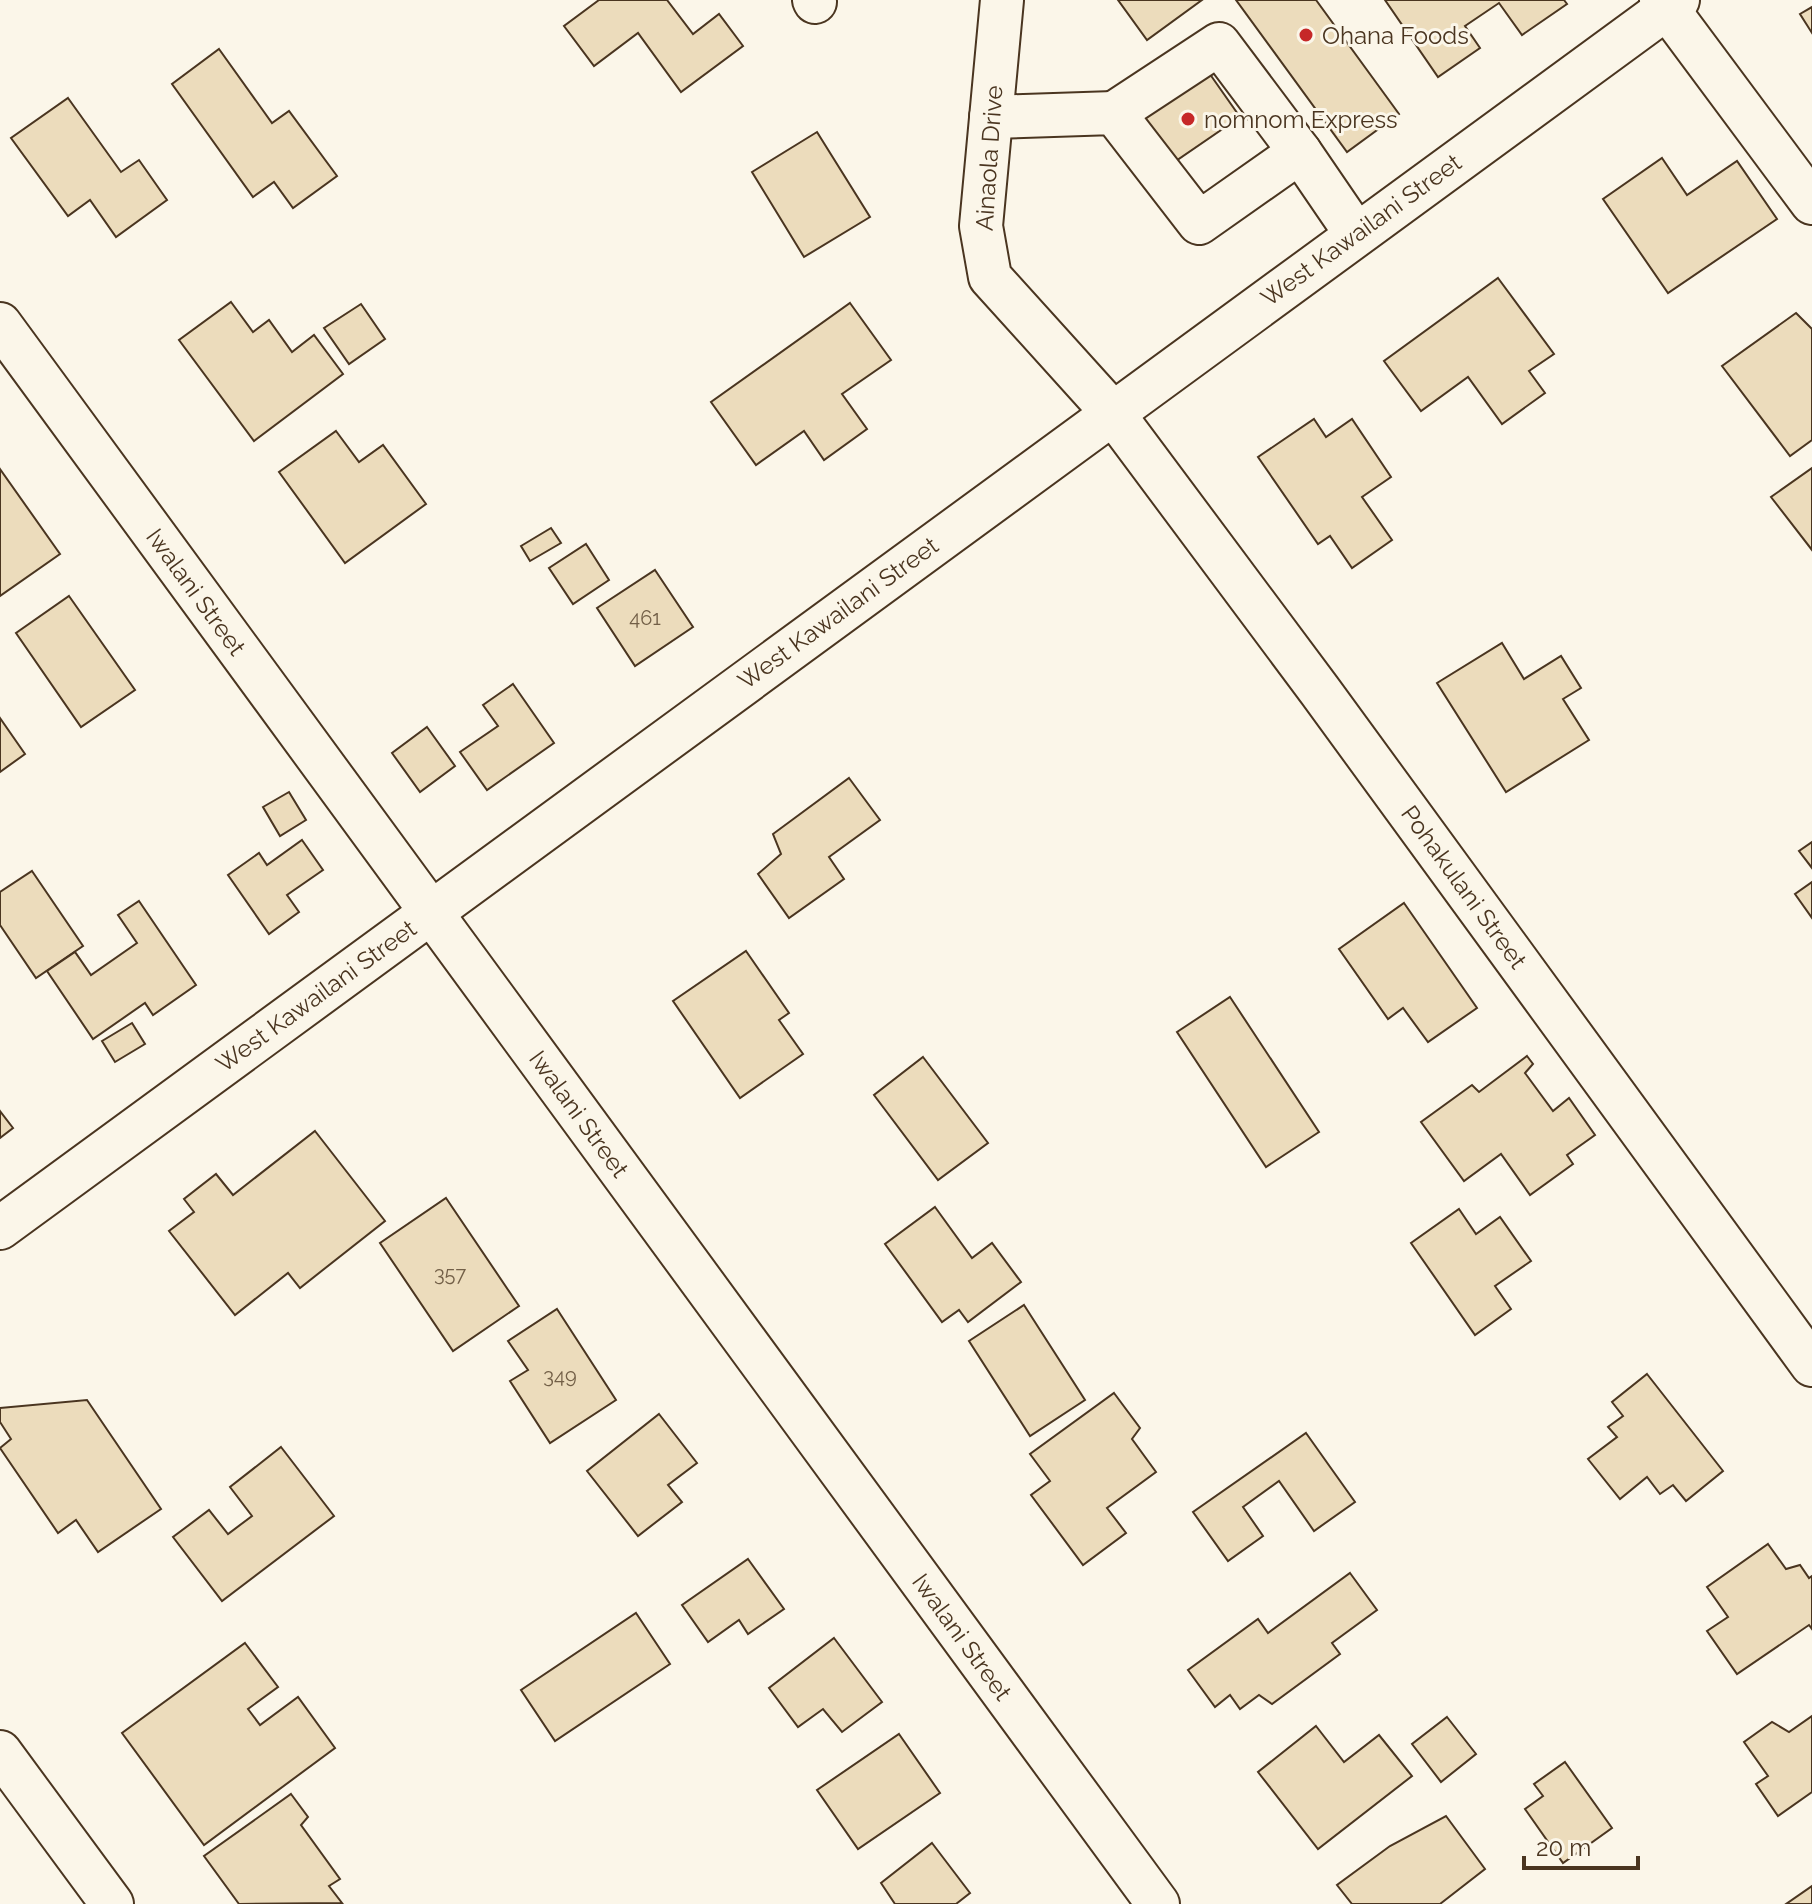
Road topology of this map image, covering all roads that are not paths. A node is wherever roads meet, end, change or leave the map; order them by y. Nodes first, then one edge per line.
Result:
1 (1002, 0) edge
2 (1669, 3) edge
3 (1114, 113) junction
4 (991, 117) junction
5 (1300, 152) junction
6 (1812, 203) edge
7 (1356, 234) junction
8 (0, 324) edge
9 (1112, 412) junction
10 (431, 912) junction
11 (0, 1228) edge
12 (1812, 1365) edge
13 (0, 1752) edge
14 (112, 1904) edge
15 (1158, 1904) edge

1 - 4 street, Ainaola Drive
2 - 6 street
2 - 7 street, West Kawailani Street
3 - 4 street
3 - 5 street
3 - 5 street
4 - 9 street, Ainaola Drive
5 - 7 street
7 - 9 street, West Kawailani Street
8 - 10 street, Iwalani Street
9 - 10 street, West Kawailani Street
9 - 12 street, Pohakulani Street
10 - 11 street, West Kawailani Street
10 - 15 street, Iwalani Street
13 - 14 street

